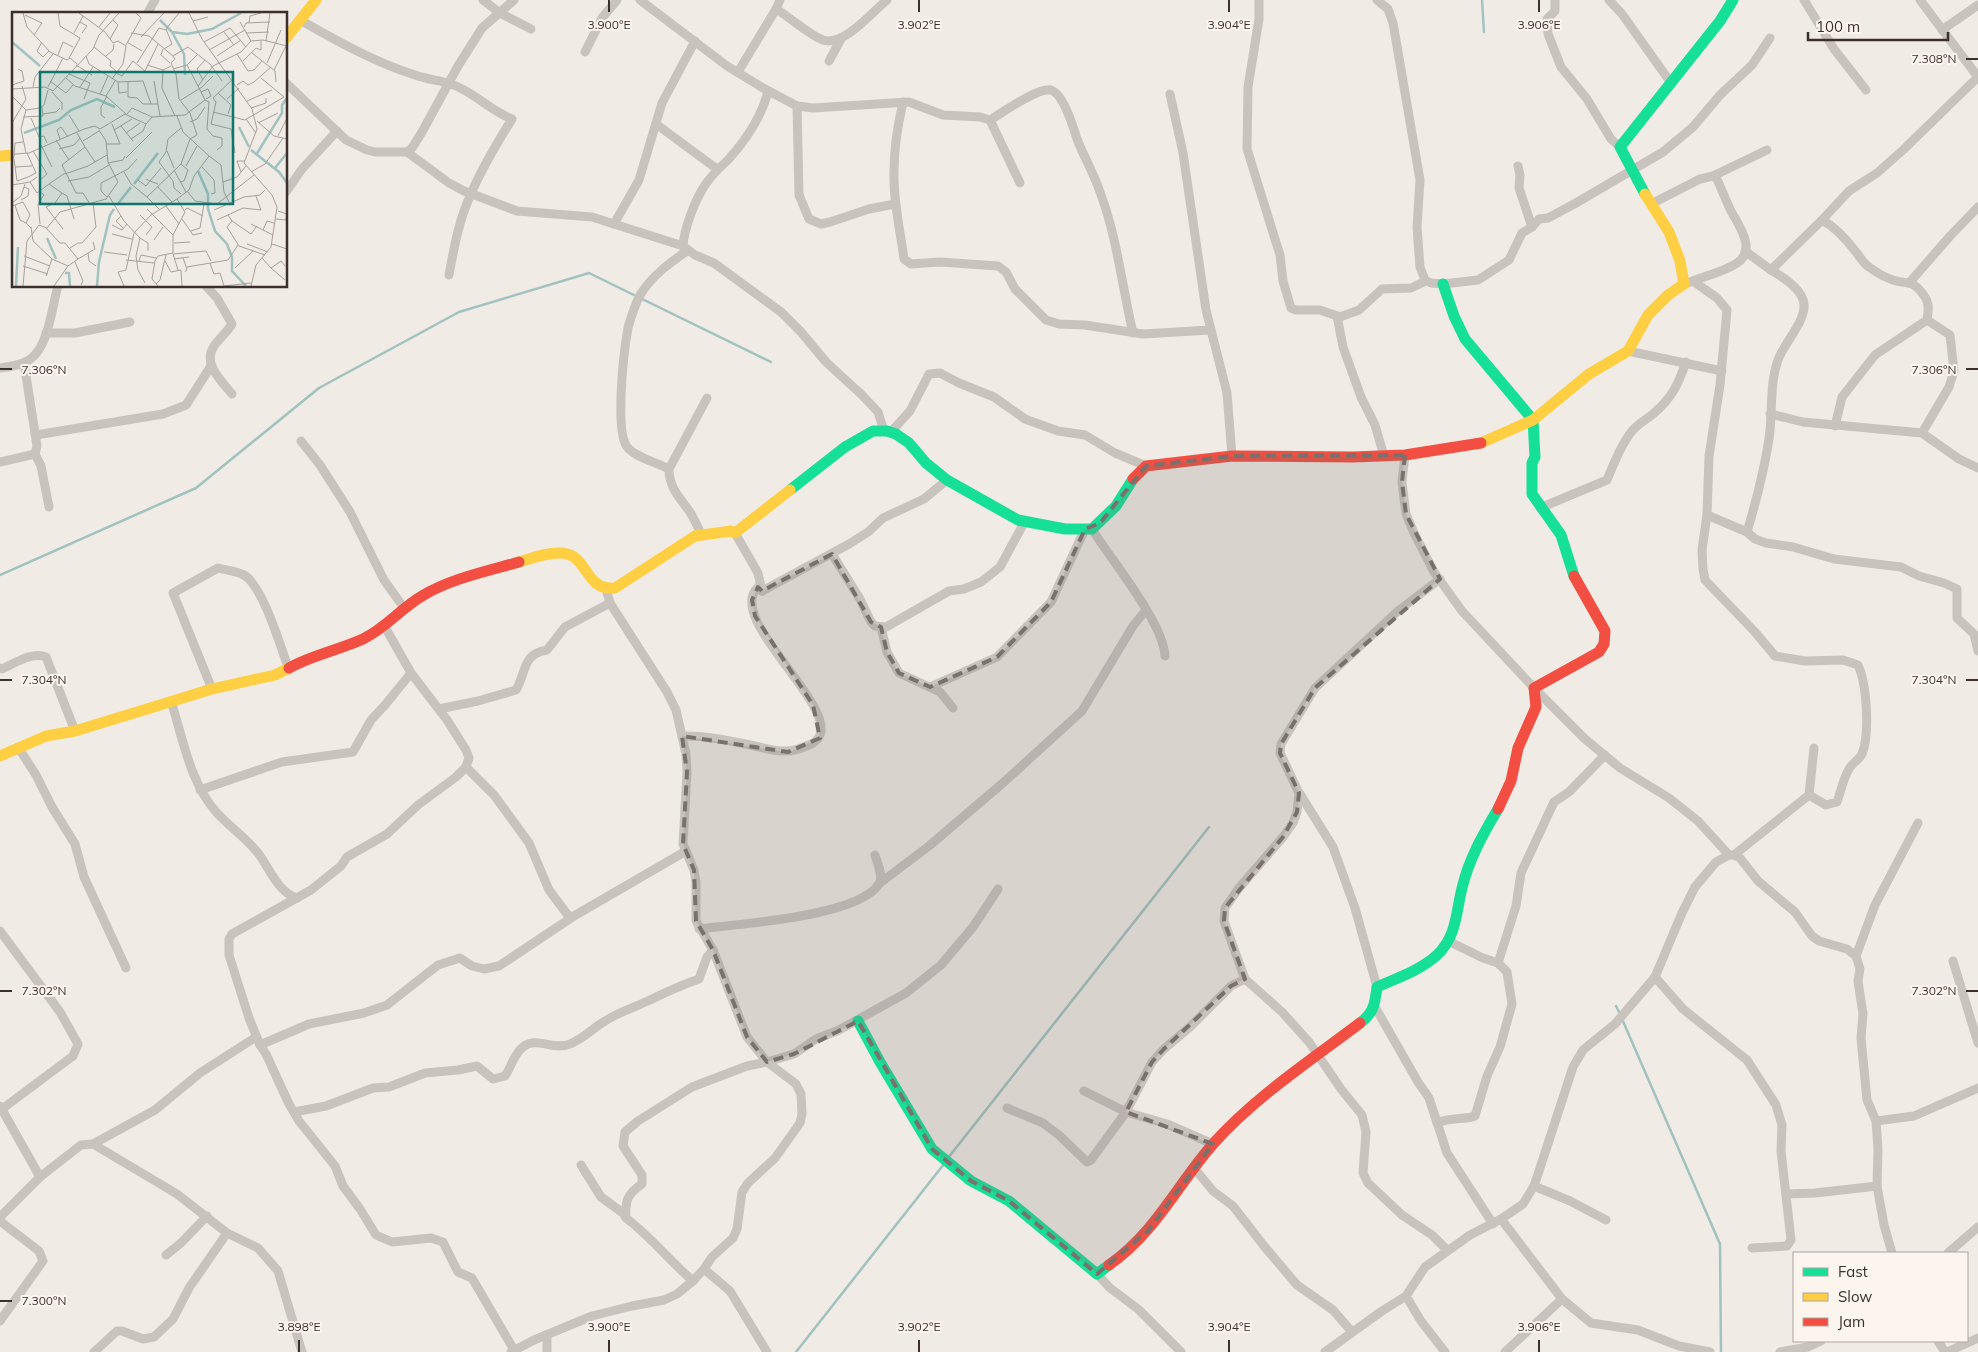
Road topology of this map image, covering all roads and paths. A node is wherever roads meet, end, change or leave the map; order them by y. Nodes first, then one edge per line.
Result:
1 (155, 0) edge
2 (316, 0) edge
3 (483, 0) edge
4 (514, 0) edge
5 (617, 0) edge
6 (640, 0) edge
7 (780, 0) edge
8 (887, 0) edge
9 (1259, 0) edge
10 (1377, 0) edge
11 (1556, 0) edge
12 (1609, 0) edge
13 (1733, 0) edge
14 (1804, 0) edge
15 (1920, 0) edge
16 (1978, 5) edge
17 (776, 9) junction
18 (148, 12) edge
19 (500, 13) junction
20 (300, 20) junction
21 (531, 29) dead end
22 (1942, 30) junction
23 (288, 35) edge
24 (1770, 38) dead end
25 (841, 39) junction
26 (695, 41) junction
27 (585, 52) dead end
28 (830, 61) dead end
29 (738, 72) junction
30 (1978, 77) edge
31 (448, 83) junction
32 (1671, 83) junction
33 (288, 85) edge
34 (1866, 90) dead end
35 (768, 91) junction
36 (1170, 94) dead end
37 (903, 102) junction
38 (797, 106) junction
39 (990, 120) junction
40 (656, 124) junction
41 (337, 131) junction
42 (1620, 147) junction
43 (1768, 150) dead end
44 (407, 152) junction
45 (1518, 166) dead end
46 (717, 169) junction
47 (1632, 170) junction
48 (1713, 176) junction
49 (1020, 183) dead end
50 (288, 189) edge
51 (471, 194) junction
52 (895, 204) junction
53 (1650, 204) junction
54 (1978, 207) edge
55 (1822, 220) junction
56 (614, 224) junction
57 (1532, 227) junction
58 (685, 249) junction
59 (1745, 251) junction
60 (1771, 270) junction
61 (449, 275) dead end
62 (1426, 281) junction
63 (1689, 282) junction
64 (1910, 282) junction
65 (1443, 284) junction
66 (57, 288) edge
67 (208, 288) edge
68 (1337, 316) junction
69 (1926, 320) junction
70 (130, 322) dead end
71 (1210, 330) junction
72 (46, 333) junction
73 (1133, 333) junction
74 (1628, 351) junction
75 (1686, 362) junction
76 (24, 363) junction
77 (211, 366) junction
78 (0, 368) edge
79 (1722, 371) junction
80 (232, 394) dead end
81 (707, 398) dead end
82 (1770, 414) junction
83 (1533, 420) junction
84 (1835, 426) junction
85 (887, 432) junction
86 (1922, 433) junction
87 (36, 435) junction
88 (301, 440) dead end
89 (35, 454) junction
90 (1405, 455) junction
91 (1232, 456) junction
92 (1384, 456) junction
93 (0, 462) edge
94 (1146, 466) junction
95 (1978, 468) edge
96 (668, 469) junction
97 (947, 480) junction
98 (49, 507) dead end
99 (1540, 508) junction
100 (1707, 515) junction
101 (1025, 521) junction
102 (1088, 529) junction
103 (1747, 532) junction
104 (735, 533) junction
105 (701, 534) junction
106 (832, 554) junction
107 (1440, 579) junction
108 (606, 590) junction
109 (762, 592) junction
110 (610, 603) junction
111 (404, 608) junction
112 (1146, 610) junction
113 (385, 627) junction
114 (881, 627) junction
115 (1978, 652) edge
116 (1165, 656) dead end
117 (0, 668) edge
118 (289, 670) junction
119 (411, 673) junction
120 (930, 687) junction
121 (1534, 688) junction
122 (212, 689) junction
123 (172, 701) junction
124 (953, 708) dead end
125 (439, 709) junction
126 (75, 731) junction
127 (682, 736) junction
128 (18, 747) junction
129 (1814, 748) dead end
130 (1605, 755) junction
131 (0, 756) edge
132 (466, 767) junction
133 (200, 790) junction
134 (1299, 794) junction
135 (1809, 796) junction
136 (1918, 823) dead end
137 (686, 851) junction
138 (875, 855) dead end
139 (1732, 855) junction
140 (880, 883) junction
141 (998, 889) dead end
142 (297, 898) junction
143 (570, 918) junction
144 (699, 929) junction
145 (0, 931) edge
146 (1448, 941) junction
147 (713, 950) junction
148 (1856, 956) junction
149 (1953, 960) dead end
150 (1498, 963) junction
151 (126, 968) dead end
152 (1655, 977) junction
153 (1244, 979) junction
154 (1377, 987) junction
155 (1375, 1007) junction
156 (858, 1021) junction
157 (258, 1041) junction
158 (1978, 1043) edge
159 (1317, 1055) junction
160 (767, 1062) junction
161 (1978, 1088) edge
162 (1084, 1091) dead end
163 (1, 1108) edge
164 (1007, 1108) dead end
165 (294, 1112) junction
166 (1126, 1112) junction
167 (1876, 1121) junction
168 (1437, 1123) junction
169 (93, 1144) junction
170 (1213, 1144) junction
171 (581, 1165) dead end
172 (1195, 1169) junction
173 (40, 1177) junction
174 (1534, 1186) junction
175 (1877, 1186) junction
176 (1786, 1194) junction
177 (206, 1216) junction
178 (0, 1217) edge
179 (626, 1218) junction
180 (1606, 1220) dead end
181 (0, 1221) edge
182 (1497, 1222) junction
183 (1978, 1227) edge
184 (226, 1233) junction
185 (1752, 1248) dead end
186 (1446, 1250) junction
187 (1892, 1252) edge
188 (1949, 1252) edge
189 (166, 1254) dead end
190 (704, 1269) junction
191 (1097, 1274) junction
192 (693, 1281) junction
193 (1406, 1296) junction
194 (1562, 1299) junction
195 (0, 1321) edge
196 (1352, 1332) junction
197 (547, 1335) junction
198 (1978, 1338) edge
199 (1820, 1342) edge
200 (1679, 1349) edge
201 (1809, 1350) edge
202 (513, 1351) edge
203 (94, 1352) edge
204 (302, 1352) edge
205 (547, 1352) edge
206 (767, 1352) edge
207 (1181, 1352) edge
208 (1325, 1352) edge
209 (1445, 1352) edge
210 (1505, 1352) edge
211 (1710, 1352) edge
212 (1780, 1352) edge
213 (1946, 1352) edge

1 - 18 street
2 - 20 street
3 - 19 street
4 - 19 street
5 - 27 street
6 - 26 street
7 - 17 street
8 - 25 street
9 - 68 street
10 - 62 street
11 - 42 street
12 - 32 street
13 - 32 street
14 - 34 street
15 - 22 street
16 - 22 street
17 - 25 street
17 - 29 street
19 - 21 street
19 - 31 street
20 - 23 street
20 - 31 street
22 - 30 street
24 - 47 street
25 - 28 street
26 - 29 street
26 - 40 street
29 - 35 street
30 - 55 street
31 - 44 street
31 - 51 street
32 - 42 street
33 - 41 street
35 - 38 street
35 - 46 street
36 - 71 street
37 - 38 street
37 - 39 street
37 - 52 street
38 - 52 street
39 - 49 street
39 - 73 street
40 - 46 street
40 - 56 street
41 - 44 street
41 - 50 street
42 - 47 street
43 - 48 street
44 - 51 street
45 - 57 street
46 - 58 street
47 - 53 street
47 - 57 street
48 - 53 street
48 - 59 street
51 - 56 street
51 - 61 street
52 - 73 street
53 - 63 street
54 - 64 street
55 - 60 street
55 - 64 street
56 - 58 street
57 - 65 street
58 - 85 street
58 - 96 street
59 - 60 street
59 - 63 street
60 - 82 street
62 - 65 street
62 - 68 street
63 - 74 street
63 - 79 street
64 - 69 street
65 - 83 street
66 - 72 street
67 - 77 street
68 - 92 street
69 - 84 street
69 - 86 street
70 - 72 street
71 - 73 street
71 - 91 street
72 - 76 street
74 - 75 street
74 - 83 street
75 - 79 street
75 - 99 street
76 - 78 street
76 - 87 street
77 - 80 street
77 - 87 street
79 - 100 street
81 - 96 street
82 - 84 street
82 - 103 street
83 - 90 street
83 - 99 street
84 - 86 street
85 - 94 street
85 - 97 street
85 - 104 street
86 - 95 street
87 - 89 street
88 - 111 street
89 - 93 street
89 - 98 street
90 - 92 street
90 - 107 street
91 - 92 street
91 - 94 street
94 - 102 street
96 - 105 street
97 - 101 street
97 - 106 street
99 - 121 street
100 - 103 street
100 - 135 street
101 - 102 street
101 - 114 street
102 - 112 street
102 - 120 street
103 - 115 street
104 - 105 street
104 - 109 street
105 - 108 street
106 - 109 street
106 - 114 street
107 - 121 street
107 - 134 street
108 - 110 street
108 - 111 street
109 - 127 street
110 - 125 street
110 - 127 street
111 - 113 street
112 - 116 street
112 - 140 street
113 - 118 street
113 - 119 street
114 - 120 street
117 - 126 street
118 - 122 street
118 - 122 street
119 - 125 street
119 - 133 street
120 - 124 street
121 - 130 street
121 - 146 street
122 - 123 street
123 - 126 street
123 - 133 street
125 - 132 street
126 - 128 street
127 - 137 street
128 - 131 street
128 - 151 street
129 - 135 street
130 - 139 street
130 - 150 street
132 - 142 street
132 - 143 street
133 - 142 street
134 - 153 street
134 - 154 street
135 - 139 street
136 - 148 street
137 - 143 street
137 - 144 street
138 - 140 street
139 - 148 street
139 - 152 street
140 - 144 street
141 - 156 street
142 - 157 street
143 - 157 street
144 - 147 street
145 - 163 street
146 - 150 street
146 - 154 street
147 - 160 street
147 - 165 street
148 - 167 street
149 - 158 street
150 - 168 street
152 - 174 street
152 - 176 street
153 - 159 street
153 - 166 street
154 - 155 street
155 - 159 street
155 - 168 street
156 - 160 street
156 - 191 street
157 - 165 street
157 - 169 street
159 - 170 street
159 - 186 street
160 - 179 street
160 - 190 street
161 - 167 street
162 - 166 street
163 - 173 street
164 - 166 street
165 - 202 street
166 - 170 street
167 - 175 street
168 - 182 street
169 - 173 street
169 - 177 street
170 - 172 street
171 - 179 street
172 - 191 street
172 - 196 street
173 - 178 street
174 - 180 street
174 - 182 street
175 - 176 street
175 - 187 street
176 - 185 street
177 - 184 street
177 - 189 street
179 - 192 street
181 - 195 street
182 - 186 street
182 - 194 street
183 - 188 street
184 - 203 street
184 - 204 street
186 - 193 street
190 - 192 street
190 - 206 street
191 - 207 street
192 - 197 street
193 - 196 street
193 - 209 street
194 - 200 street
194 - 210 street
196 - 208 street
197 - 202 street
197 - 205 street
198 - 213 street
199 - 201 street
200 - 211 street
201 - 212 street

